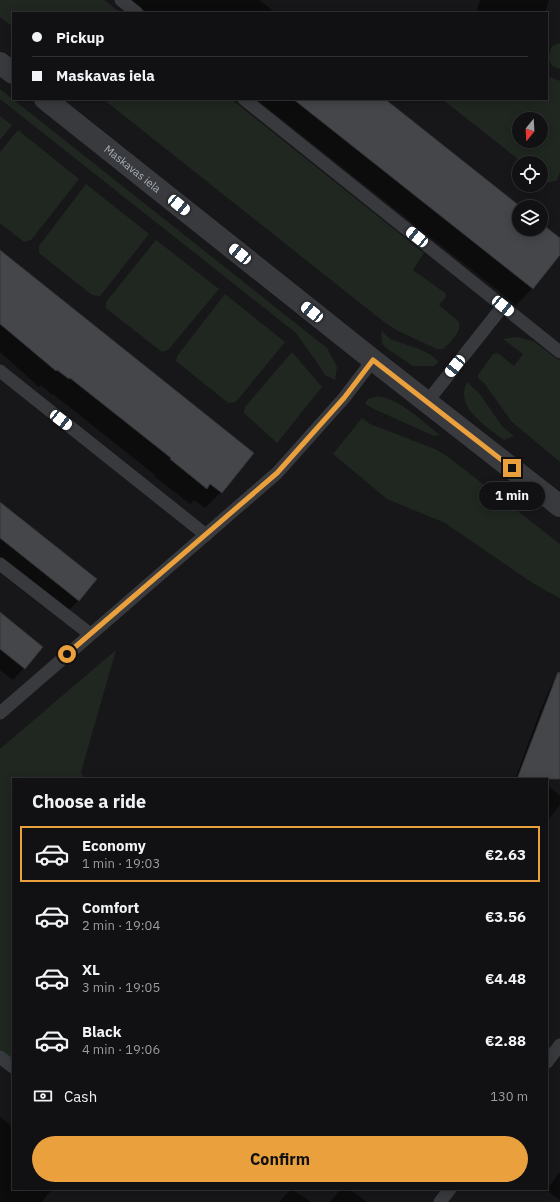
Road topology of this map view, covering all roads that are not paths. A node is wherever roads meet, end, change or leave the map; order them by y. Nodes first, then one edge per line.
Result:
1 (121, 0) edge
2 (136, 12) edge
3 (0, 63) edge
4 (12, 72) edge
5 (46, 100) edge
6 (245, 100) edge
7 (503, 306) junction
8 (560, 352) edge
9 (373, 360) junction
10 (0, 371) edge
11 (427, 402) junction
12 (560, 506) edge
13 (206, 535) junction
14 (0, 564) edge
15 (90, 634) junction
16 (0, 713) edge
17 (560, 1045) edge
18 (0, 1056) edge
19 (548, 1061) edge
20 (12, 1066) edge
21 (449, 1190) edge
22 (440, 1202) edge

1 - 2 lane
3 - 4 street
5 - 9 street, Maskavas iela
6 - 7 lane
7 - 8 lane
7 - 11 lane
9 - 11 street, Maskavas iela
9 - 13 lane
10 - 13 lane
11 - 12 street, Maskavas iela
13 - 15 lane
14 - 15 lane
15 - 16 lane
17 - 19 lane
18 - 20 lane
21 - 22 lane

